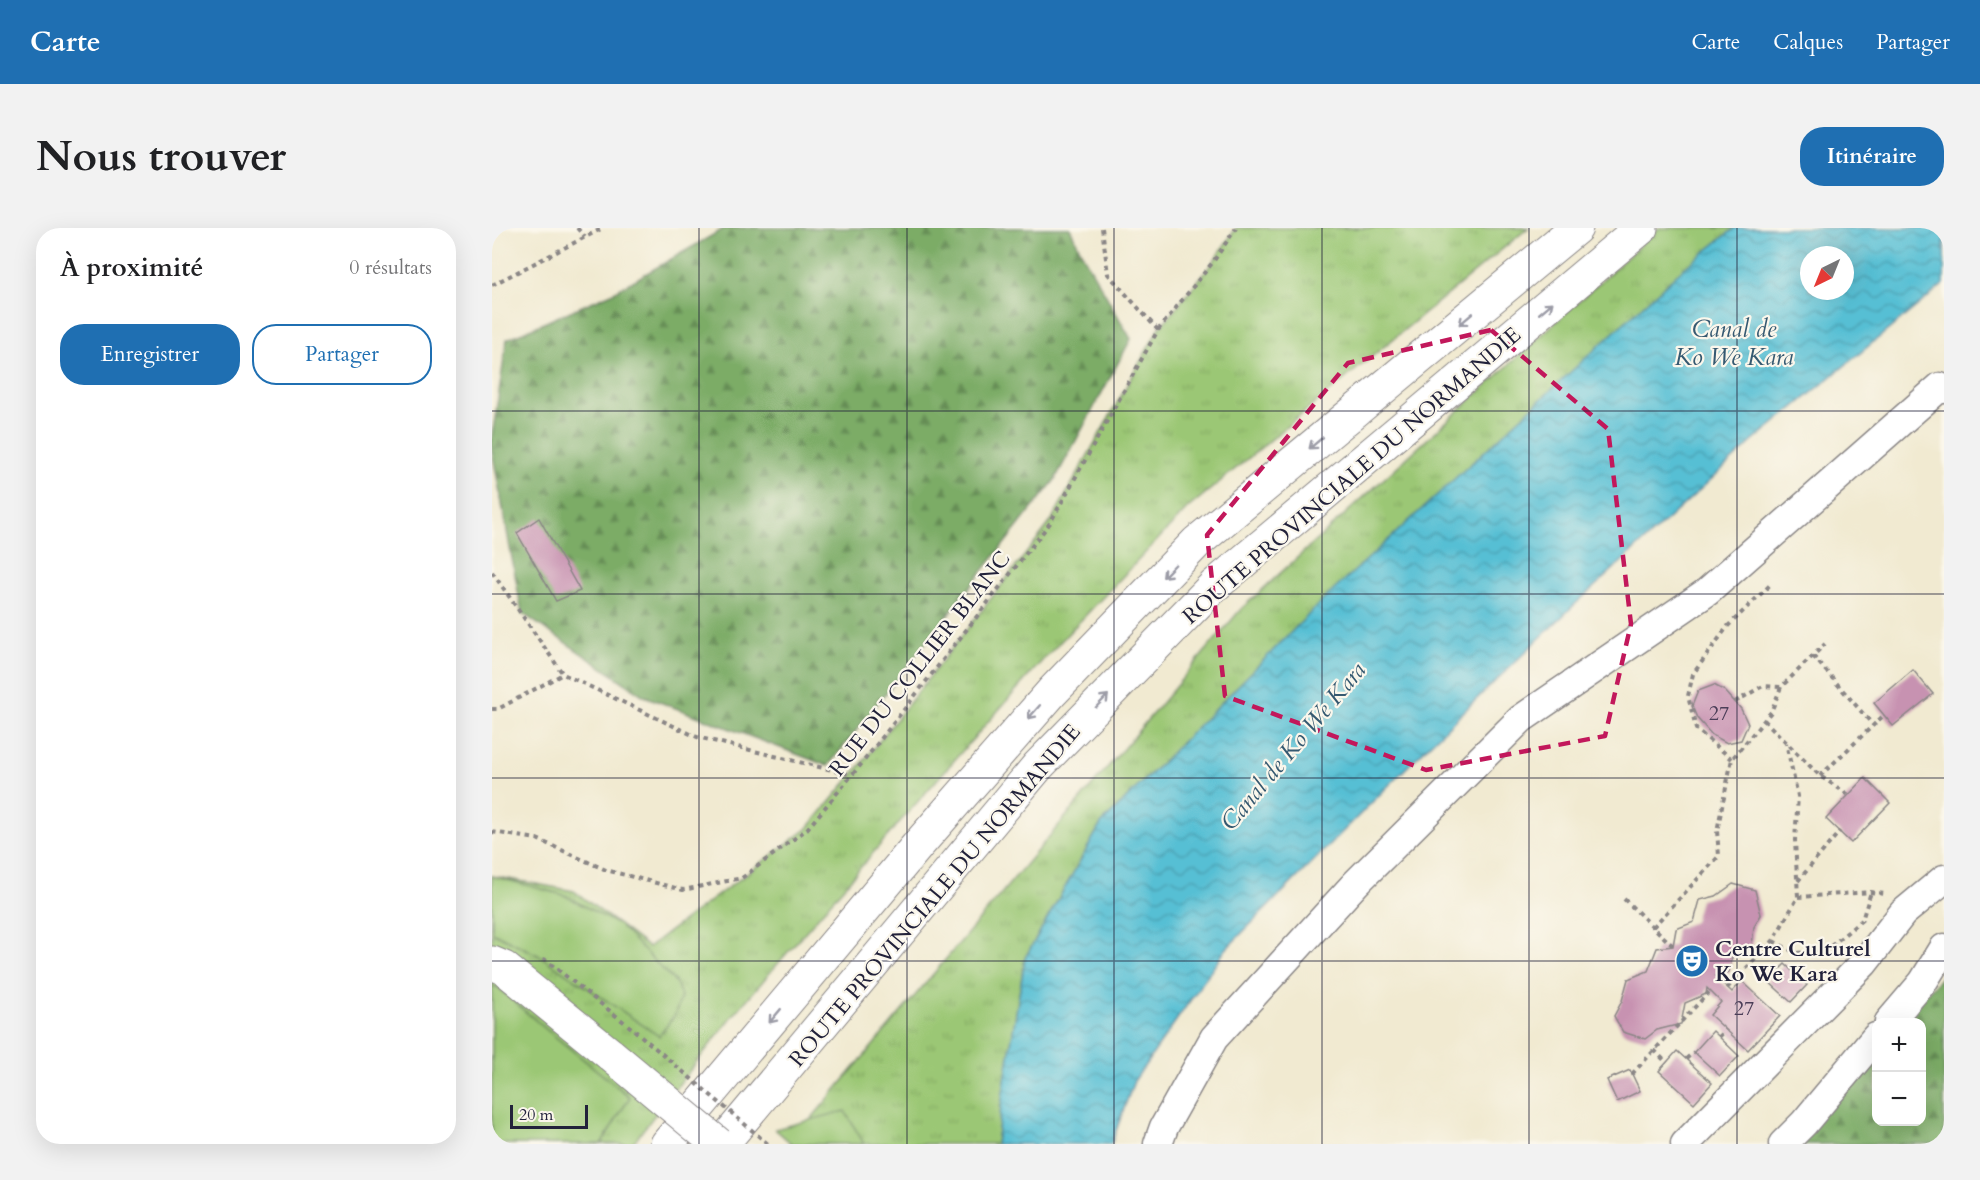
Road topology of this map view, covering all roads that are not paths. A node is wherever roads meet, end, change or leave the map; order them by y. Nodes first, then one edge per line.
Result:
1 (1576, 228) edge
2 (1641, 228) edge
3 (1943, 386) edge
4 (1944, 879) edge
5 (1944, 948) edge
6 (492, 963) edge
7 (1893, 1018) edge
8 (1872, 1042) edge
9 (734, 1066) junction
10 (769, 1089) junction
11 (641, 1144) edge
12 (667, 1144) edge
13 (720, 1144) edge
14 (741, 1144) edge
15 (1158, 1144) edge
16 (1685, 1144) edge
17 (1783, 1144) edge

1 -> 9 main road, ROUTE PROVINCIALE DU NORMANDIE
10 -> 2 main road, ROUTE PROVINCIALE DU NORMANDIE
3 - 15 lane
4 - 16 lane
5 - 7 lane
6 - 13 main road, bridge
8 - 17 lane
9 - 11 main road
9 - 12 main road, ROUTE PROVINCIALE DU NORMANDIE
10 - 13 main road, ROUTE PROVINCIALE DU NORMANDIE
10 - 14 main road

